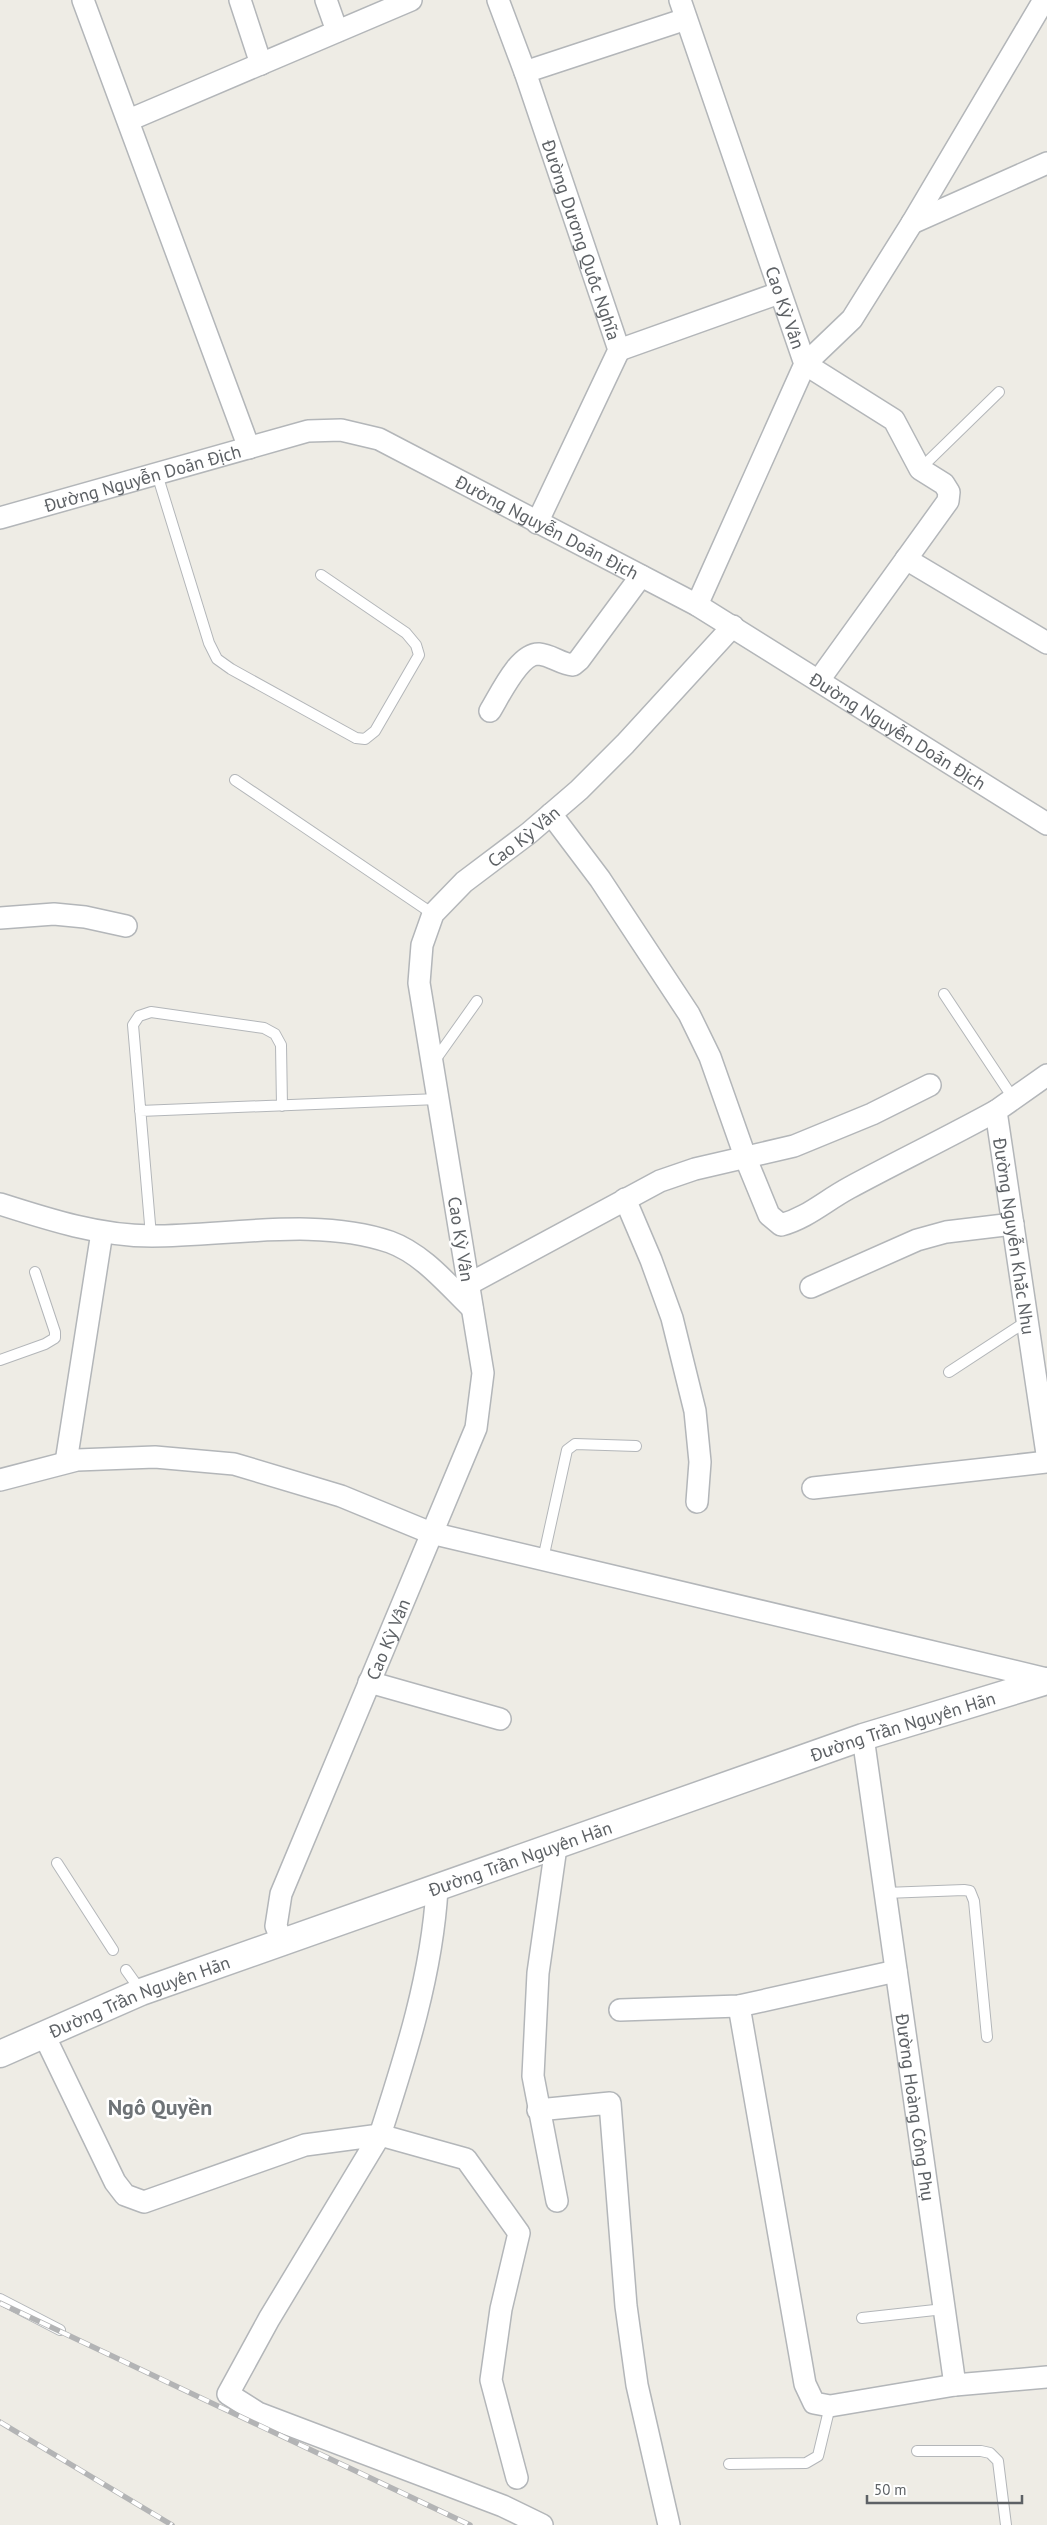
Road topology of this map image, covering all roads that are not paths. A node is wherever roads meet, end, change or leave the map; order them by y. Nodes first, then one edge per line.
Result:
1 (83, 0) edge
2 (240, 0) edge
3 (326, 0) edge
4 (411, 0) edge
5 (1044, 0) edge
6 (499, 3) edge
7 (683, 10) edge
8 (1038, 28) edge
9 (338, 31) junction
10 (261, 64) junction
11 (525, 72) junction
12 (129, 120) junction
13 (1047, 163) edge
14 (912, 223) junction
15 (779, 293) junction
16 (619, 350) junction
17 (806, 364) junction
18 (999, 392) dead end
19 (249, 448) junction
20 (920, 470) junction
21 (157, 474) junction
22 (0, 518) edge
23 (537, 523) junction
24 (906, 559) junction
25 (320, 575) dead end
26 (641, 576) junction
27 (697, 605) junction
28 (733, 626) junction
29 (1047, 643) edge
30 (818, 680) junction
31 (490, 711) dead end
32 (235, 780) dead end
33 (551, 814) junction
34 (1047, 824) edge
35 (433, 914) junction
36 (0, 918) edge
37 (126, 926) dead end
38 (944, 994) dead end
39 (477, 1001) dead end
40 (432, 1063) junction
41 (1047, 1074) edge
42 (930, 1085) dead end
43 (1013, 1098) junction
44 (438, 1099) junction
45 (282, 1106) junction
46 (140, 1111) junction
47 (996, 1111) junction
48 (746, 1159) junction
49 (625, 1199) junction
50 (0, 1204) edge
51 (1013, 1224) junction
52 (102, 1232) junction
53 (150, 1236) junction
54 (35, 1272) dead end
55 (469, 1284) junction
56 (811, 1287) dead end
57 (472, 1308) junction
58 (1027, 1321) junction
59 (0, 1360) edge
60 (948, 1372) dead end
61 (636, 1446) dead end
62 (1047, 1452) edge
63 (66, 1462) junction
64 (1047, 1462) edge
65 (0, 1480) edge
66 (813, 1488) dead end
67 (697, 1502) dead end
68 (431, 1533) junction
69 (543, 1559) junction
70 (1047, 1680) edge
71 (369, 1682) junction
72 (500, 1719) dead end
73 (863, 1738) junction
74 (556, 1847) junction
75 (58, 1863) dead end
76 (436, 1889) junction
77 (884, 1893) junction
78 (283, 1944) junction
79 (113, 1950) dead end
80 (126, 1970) dead end
81 (896, 1971) junction
82 (142, 1992) junction
83 (739, 2006) junction
84 (620, 2010) dead end
85 (44, 2035) junction
86 (987, 2037) dead end
87 (0, 2054) edge
88 (538, 2110) junction
89 (380, 2136) junction
90 (557, 2201) dead end
91 (0, 2299) edge
92 (944, 2309) junction
93 (862, 2318) dead end
94 (60, 2330) dead end
95 (1047, 2376) edge
96 (954, 2385) junction
97 (830, 2406) junction
98 (917, 2451) dead end
99 (729, 2464) dead end
100 (517, 2478) dead end
101 (504, 2516) edge
102 (542, 2525) edge
103 (668, 2525) edge
104 (1006, 2525) edge

1 - 12 street
2 - 10 street
3 - 9 street
4 - 9 street
5 - 8 street
6 - 11 street, Đường Dương Quốc Nghĩa
7 - 11 street
7 - 15 street, Cao Kỳ Vân
8 - 14 street
9 - 10 street
10 - 12 street
11 - 16 street, Đường Dương Quốc Nghĩa
12 - 19 street
13 - 14 street
14 - 17 street
15 - 16 street
15 - 17 street, Cao Kỳ Vân
16 - 23 street, Đường Dương Quốc Nghĩa
17 - 20 street
17 - 27 street, Cao Kỳ Vân
18 - 20 lane
19 - 21 street, Đường Nguyễn Doãn Địch
19 - 23 street, Đường Nguyễn Doãn Địch
20 - 24 street
21 - 22 street, Đường Nguyễn Doãn Địch
21 - 25 lane
23 - 26 street, Đường Nguyễn Doãn Địch
24 - 29 street
24 - 30 street
26 - 27 street, Đường Nguyễn Doãn Địch
26 - 31 street
27 - 28 street, Đường Nguyễn Doãn Địch
28 - 30 street, Đường Nguyễn Doãn Địch
28 - 33 street, Cao Kỳ Vân
30 - 34 street, Đường Nguyễn Doãn Địch
32 - 35 lane
33 - 35 street, Cao Kỳ Vân
33 - 48 street
35 - 40 street, Cao Kỳ Vân
36 - 37 street
38 - 43 lane
39 - 40 lane
40 - 44 street, Cao Kỳ Vân
41 - 43 street
42 - 48 street
43 - 47 street
44 - 45 lane
44 - 55 street, Cao Kỳ Vân
45 - 46 lane
45 - 46 lane
46 - 53 lane
47 - 48 street
47 - 51 street, Đường Nguyễn Khắc Nhu
48 - 49 street
49 - 55 street
49 - 67 street
50 - 52 street
51 - 56 street
51 - 58 street, Đường Nguyễn Khắc Nhu
52 - 53 street
52 - 63 street
53 - 57 street
54 - 59 lane
55 - 57 street, Cao Kỳ Vân
57 - 68 street, Cao Kỳ Vân
58 - 60 lane
58 - 62 street, Đường Nguyễn Khắc Nhu
61 - 69 lane
63 - 65 street
63 - 68 street
64 - 66 street
68 - 69 street
68 - 71 street, Cao Kỳ Vân
69 - 70 street
70 - 73 street, Đường Trần Nguyên Hãn
71 - 72 street
71 - 78 street, Cao Kỳ Vân
73 - 74 street, Đường Trần Nguyên Hãn
73 - 77 street, Đường Hoàng Công Phụ
74 - 76 street, Đường Trần Nguyên Hãn
74 - 88 street
75 - 79 lane
76 - 78 street, Đường Trần Nguyên Hãn
76 - 89 street
77 - 81 street, Đường Hoàng Công Phụ
77 - 86 lane
78 - 82 street, Đường Trần Nguyên Hãn
80 - 82 lane
81 - 83 street
81 - 92 street, Đường Hoàng Công Phụ
82 - 85 street, Đường Trần Nguyên Hãn
83 - 84 street
83 - 97 street
85 - 87 street, Đường Trần Nguyên Hãn
85 - 89 street
88 - 90 street
88 - 103 street
89 - 100 street
89 - 101 street
91 - 94 lane
92 - 93 lane
92 - 96 street, Đường Hoàng Công Phụ
95 - 96 street
96 - 97 street
97 - 99 lane
98 - 104 lane
101 - 102 street

